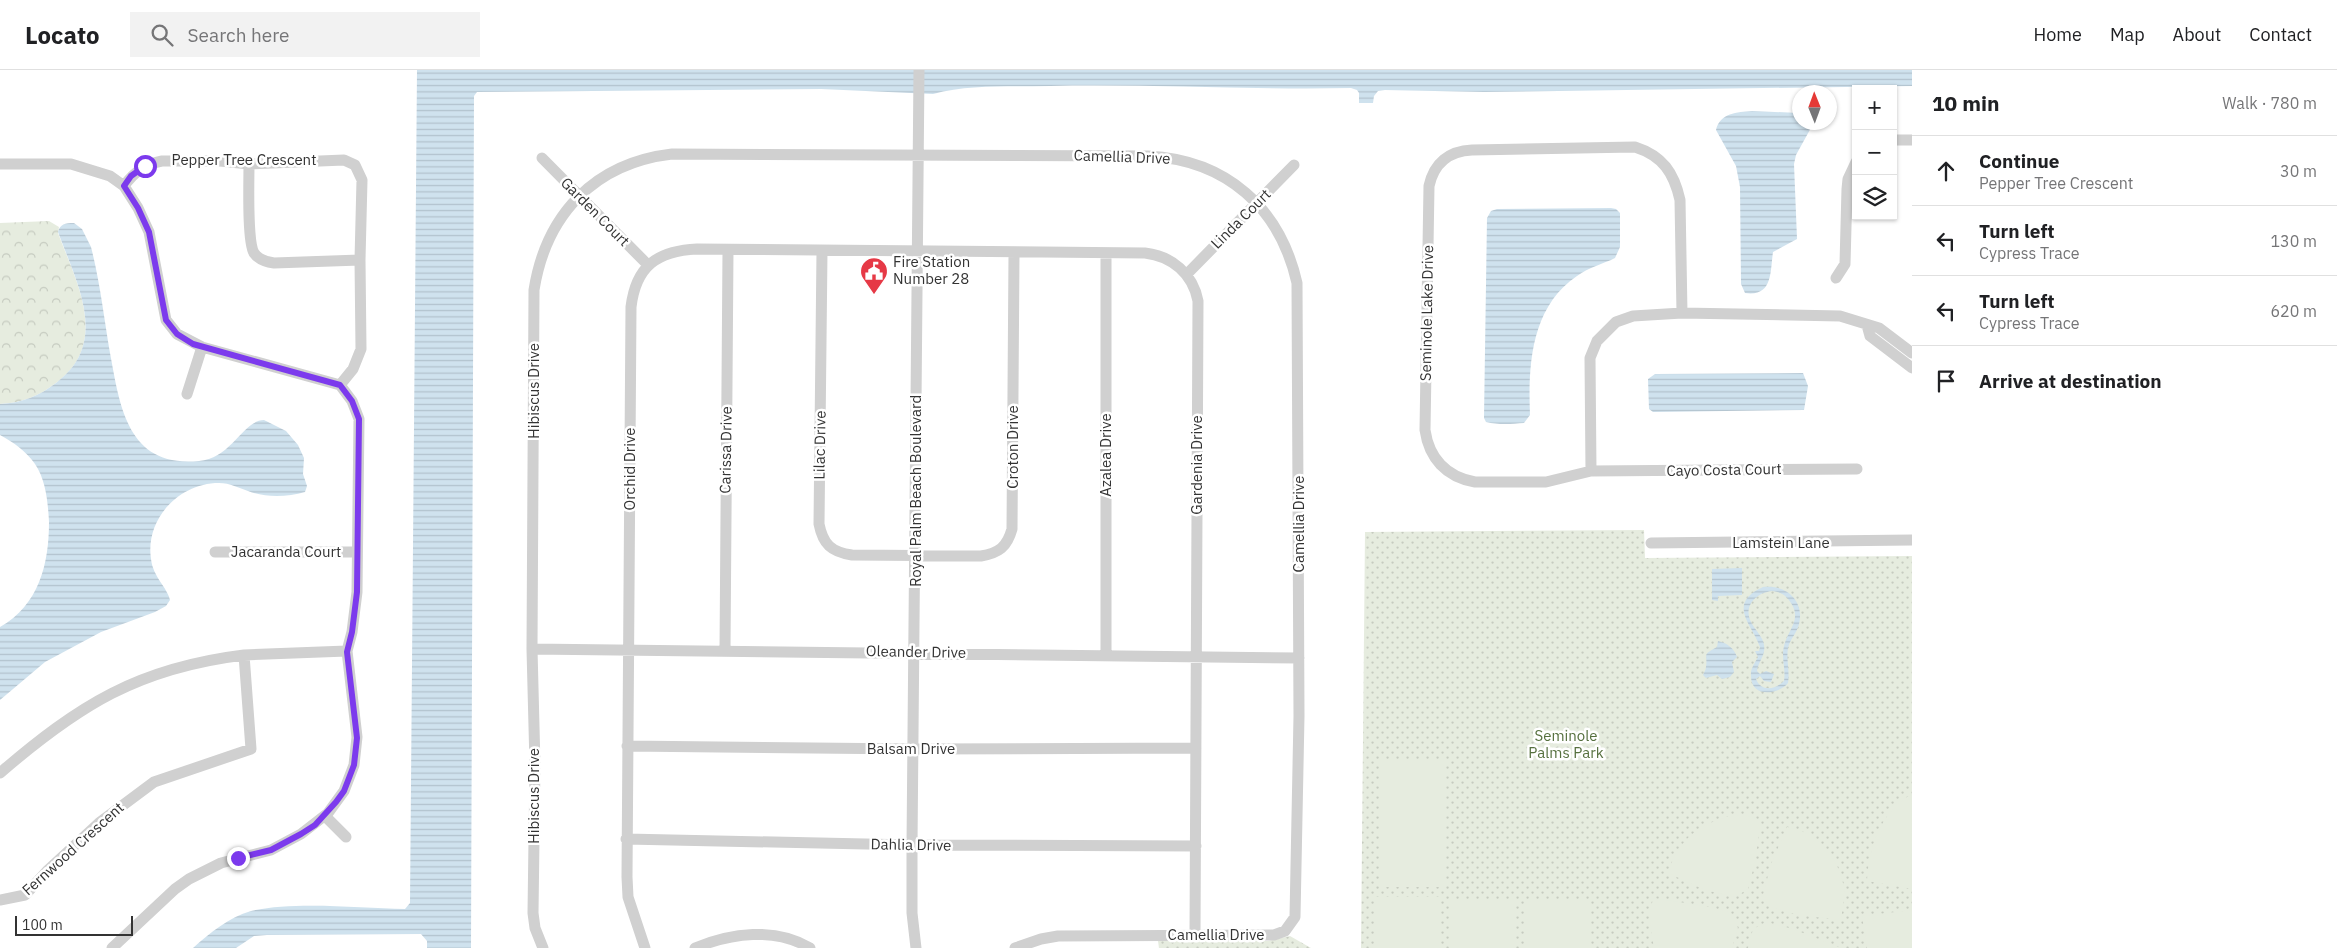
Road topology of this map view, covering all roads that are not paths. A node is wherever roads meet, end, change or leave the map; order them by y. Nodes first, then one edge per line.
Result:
1 (920, 70) edge
2 (1897, 140) edge
3 (1912, 140) edge
4 (919, 156) junction
5 (542, 158) dead end
6 (0, 164) edge
7 (249, 164) junction
8 (1294, 165) dead end
9 (1852, 168) edge
10 (124, 186) junction
11 (578, 196) junction
12 (1257, 203) junction
13 (728, 250) junction
14 (822, 251) junction
15 (918, 252) junction
16 (1014, 254) junction
17 (1106, 254) junction
18 (360, 260) junction
19 (648, 265) junction
20 (1186, 274) junction
21 (1836, 278) dead end
22 (1682, 313) junction
23 (202, 347) junction
24 (1910, 360) edge
25 (340, 385) junction
26 (187, 394) dead end
27 (1857, 469) dead end
28 (1591, 471) junction
29 (1912, 540) edge
30 (1651, 543) dead end
31 (215, 552) dead end
32 (357, 552) junction
33 (916, 555) junction
34 (532, 649) junction
35 (628, 650) junction
36 (724, 650) junction
37 (347, 652) junction
38 (915, 652) junction
39 (244, 655) junction
40 (1106, 656) junction
41 (1196, 657) junction
42 (1300, 658) junction
43 (627, 746) junction
44 (1196, 748) junction
45 (914, 749) junction
46 (0, 773) edge
47 (325, 816) junction
48 (346, 837) dead end
49 (626, 839) junction
50 (912, 845) junction
51 (1196, 846) junction
52 (0, 900) edge
53 (912, 913) junction
54 (1195, 934) junction
55 (112, 948) edge
56 (543, 948) edge
57 (645, 948) edge
58 (695, 948) edge
59 (810, 948) edge
60 (909, 948) edge
61 (916, 948) edge
62 (1015, 948) edge

1 - 4 street, Royal Palm Beach Boulevard
2 - 3 street
4 - 11 street, Hibiscus Drive
4 - 12 street, Camellia Drive
4 - 15 street, Royal Palm Beach Boulevard
5 - 11 street, Garden Court
6 - 10 street
7 - 10 street, Pepper Tree Crescent
7 - 18 street
7 - 18 street, Pepper Tree Crescent
8 - 12 street, Linda Court
9 - 21 street
10 - 23 street
11 - 19 street, Garden Court
11 - 34 street, Hibiscus Drive
12 - 20 street, Linda Court
12 - 42 street, Camellia Drive
13 - 14 street, Orchid Drive
13 - 19 street, Orchid Drive
13 - 36 street, Carissa Drive
14 - 15 street, Orchid Drive
14 - 33 street, Lilac Drive
15 - 16 street, Gardenia Drive
15 - 33 street, Royal Palm Beach Boulevard
16 - 17 street, Gardenia Drive
16 - 33 street, Croton Drive
17 - 20 street, Gardenia Drive
17 - 40 street, Azalea Drive
18 - 25 street, Pepper Tree Crescent
19 - 35 street, Orchid Drive
20 - 41 street, Gardenia Drive
22 - 24 street
22 - 28 street
22 - 28 street, Seminole Lake Drive
23 - 25 street
23 - 26 street
25 - 32 street
27 - 28 street, Cayo Costa Court
29 - 30 street, Lamstein Lane
31 - 32 street, Jacaranda Court
32 - 37 street
33 - 38 street, Royal Palm Beach Boulevard
34 - 35 street, Oleander Drive
34 - 56 street, Hibiscus Drive
35 - 36 street, Oleander Drive
35 - 43 street, Orchid Drive
36 - 38 street, Oleander Drive
37 - 39 street
37 - 47 street
38 - 40 street, Oleander Drive
38 - 45 street, Royal Palm Beach Boulevard
39 - 46 street
39 - 52 street, Fernwood Crescent
40 - 41 street, Oleander Drive
41 - 42 street, Oleander Drive
41 - 44 street, Gardenia Drive
42 - 54 street, Camellia Drive
43 - 45 street, Balsam Drive
43 - 49 street, Orchid Drive
44 - 45 street, Balsam Drive
44 - 51 street, Gardenia Drive
45 - 50 street, Royal Palm Beach Boulevard
47 - 48 street
47 - 55 street
49 - 50 street, Dahlia Drive
49 - 57 street, Orchid Drive
50 - 51 street, Dahlia Drive
50 - 53 street, Royal Palm Beach Boulevard
51 - 54 street, Gardenia Drive
53 - 60 street, Royal Palm Beach Boulevard
53 - 61 street, Royal Palm Beach Boulevard
54 - 62 street, Camellia Drive
58 - 59 street

